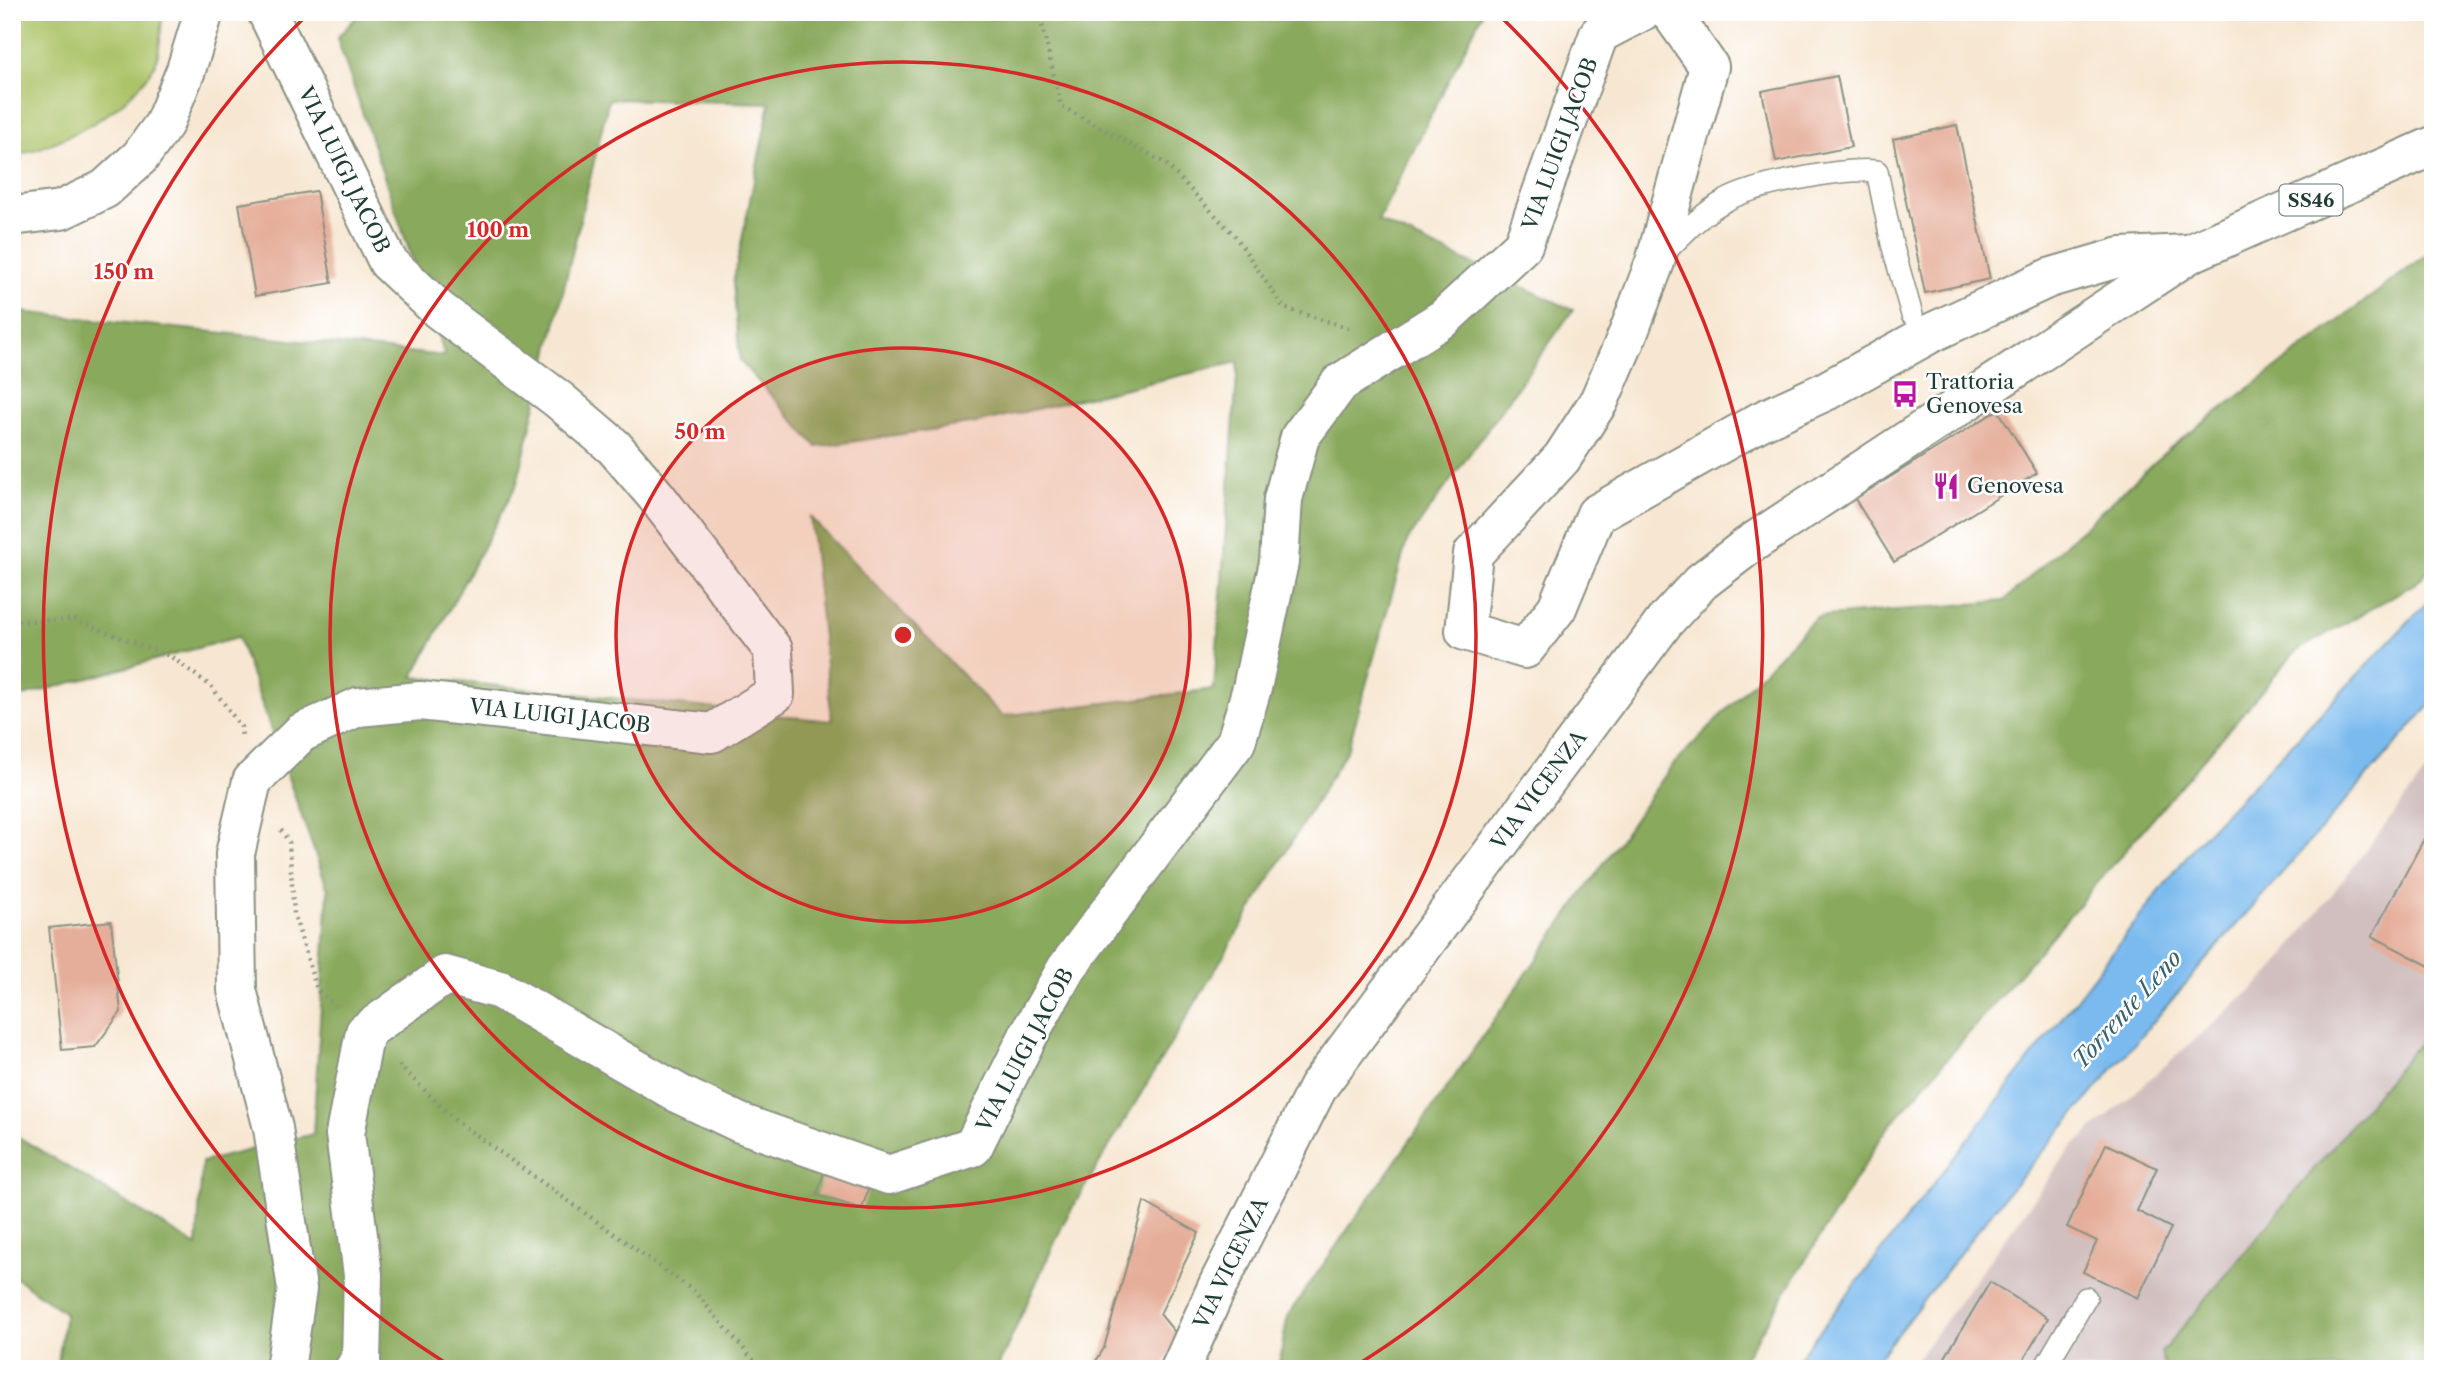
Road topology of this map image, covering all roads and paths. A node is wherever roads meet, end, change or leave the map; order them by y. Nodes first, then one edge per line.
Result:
1 (204, 12) edge
2 (267, 12) edge
3 (1039, 12) edge
4 (1641, 12) edge
5 (1670, 12) edge
6 (2433, 146) edge
7 (12, 216) edge
8 (2189, 254) junction
9 (1655, 262) junction
10 (1912, 315) dead end
11 (1365, 328) dead end
12 (12, 625) edge
13 (252, 781) junction
14 (365, 1032) junction
15 (2086, 1298) dead end
16 (285, 1369) edge
17 (354, 1369) edge
18 (761, 1369) edge
19 (1180, 1369) edge
20 (2044, 1369) edge

1 - 7 street
2 - 13 street, VIA LUIGI JACOB
3 - 11 path
4 - 14 street, VIA LUIGI JACOB
5 - 9 street
6 - 8 street, SS46
8 - 9 street
8 - 19 street, VIA VICENZA / SS46
9 - 10 lane
12 - 13 path
13 - 14 path
13 - 16 street
14 - 17 street
14 - 18 path
15 - 20 lane

